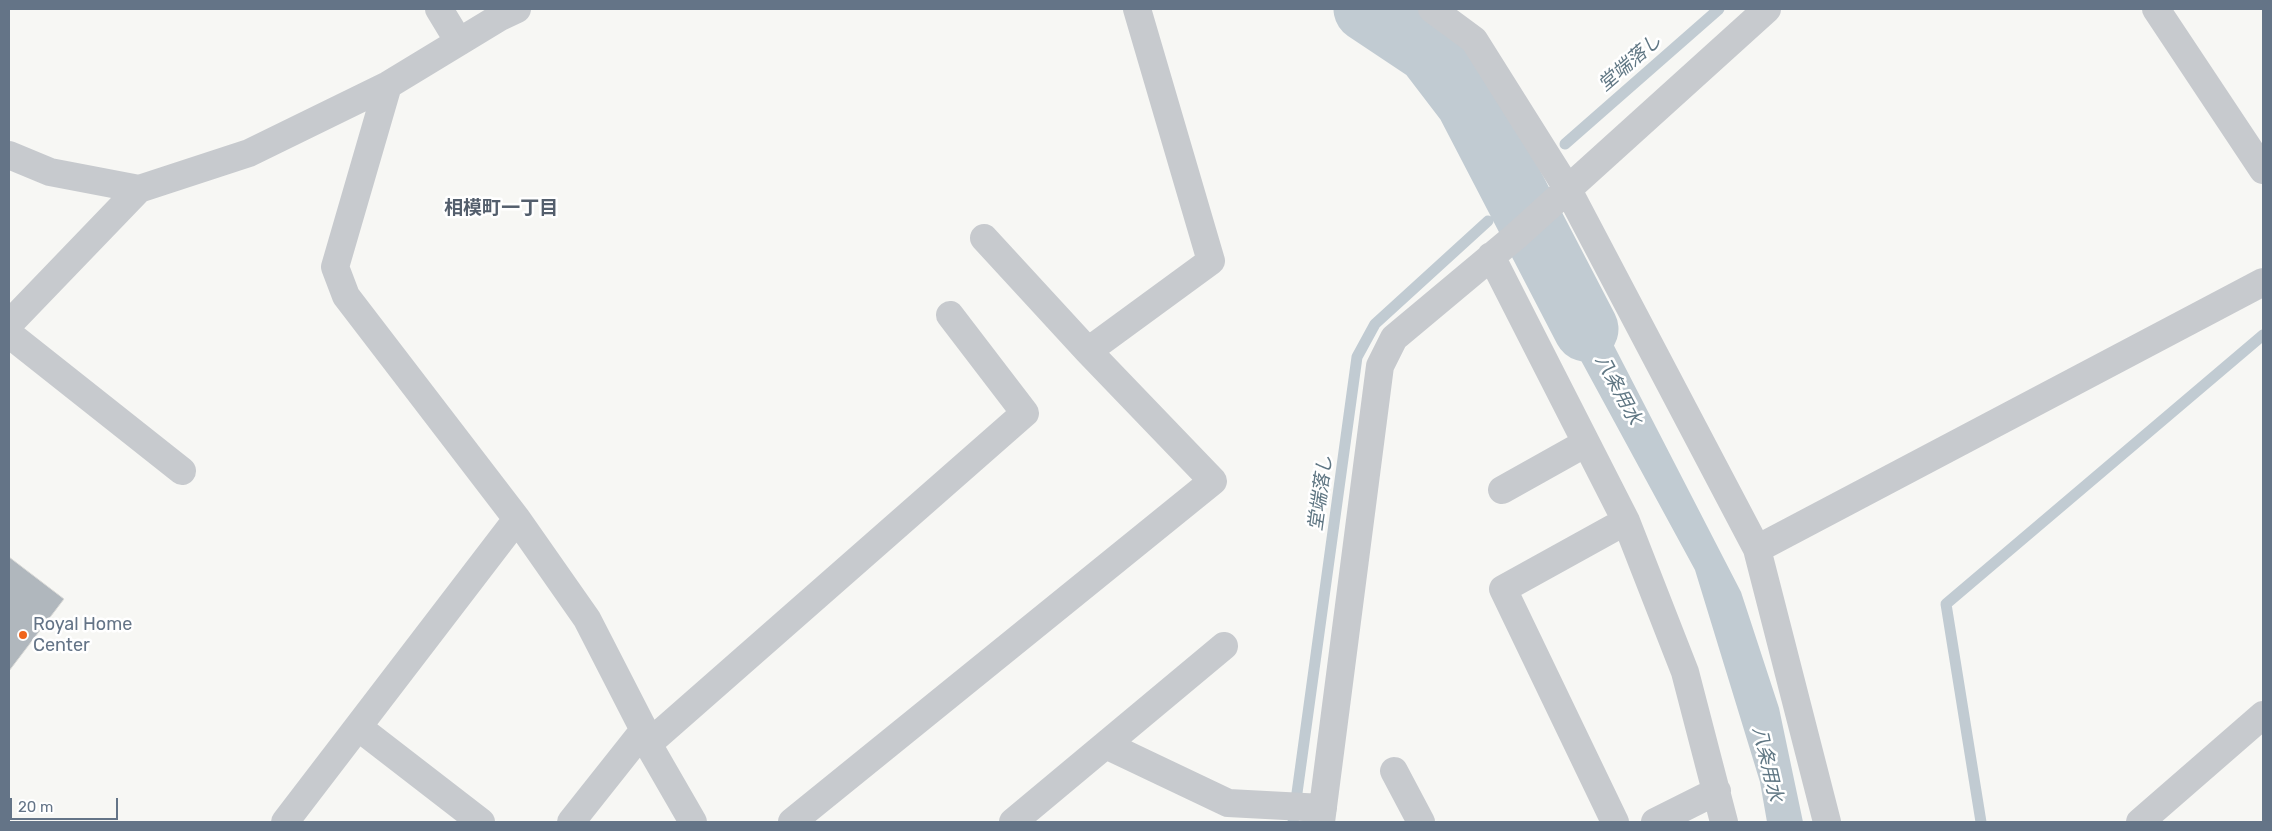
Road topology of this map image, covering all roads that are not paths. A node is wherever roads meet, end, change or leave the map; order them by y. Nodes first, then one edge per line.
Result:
1 (439, 9) edge
2 (517, 9) edge
3 (1137, 9) edge
4 (1432, 9) edge
5 (1767, 9) edge
6 (2156, 9) edge
7 (459, 42) junction
8 (388, 85) junction
9 (9, 155) edge
10 (2263, 170) edge
11 (139, 189) junction
12 (1560, 195) junction
13 (984, 238) dead end
14 (1491, 256) junction
15 (2263, 282) edge
16 (950, 315) dead end
17 (9, 324) edge
18 (9, 334) edge
19 (1088, 350) junction
20 (1586, 443) junction
21 (182, 471) dead end
22 (1502, 490) dead end
23 (517, 519) junction
24 (1626, 521) junction
25 (1756, 549) junction
26 (1224, 646) dead end
27 (2263, 715) edge
28 (358, 727) junction
29 (646, 737) junction
30 (1106, 745) junction
31 (1394, 771) dead end
32 (1718, 791) junction
33 (1226, 813) edge
34 (1321, 813) edge
35 (285, 822) edge
36 (481, 822) edge
37 (571, 822) edge
38 (693, 822) edge
39 (792, 822) edge
40 (1013, 822) edge
41 (1421, 822) edge
42 (1615, 822) edge
43 (1655, 822) edge
44 (1724, 822) edge
45 (1827, 822) edge
46 (2140, 822) edge

1 - 7 street
2 - 7 street
3 - 19 street
4 - 12 street
5 - 12 street
6 - 10 street
7 - 8 street
8 - 11 street
8 - 23 street
9 - 11 street
11 - 17 street
12 - 14 street
12 - 25 street
13 - 19 street
14 - 20 street
14 - 34 street
15 - 25 street
16 - 29 street
18 - 21 street
19 - 39 street
20 - 22 street
20 - 24 street
23 - 28 street
23 - 29 street
24 - 32 street
24 - 42 street
25 - 45 street
26 - 30 street
27 - 46 street
28 - 35 street
28 - 36 street
29 - 37 street
29 - 38 street
30 - 33 street
30 - 40 street
31 - 41 street
32 - 43 street
32 - 44 street
33 - 34 street

